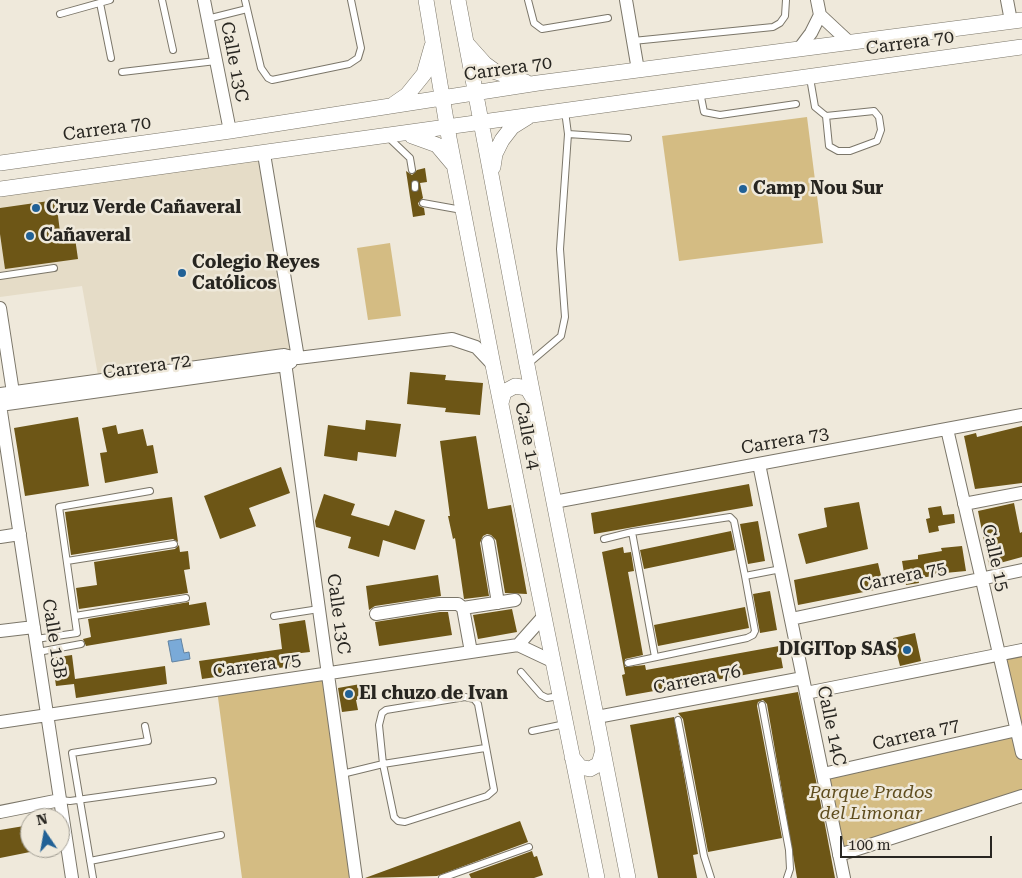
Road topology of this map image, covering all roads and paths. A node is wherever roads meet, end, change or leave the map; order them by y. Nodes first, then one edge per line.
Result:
1 (110, 0) edge
2 (162, 0) edge
3 (204, 0) edge
4 (245, 0) edge
5 (351, 0) edge
6 (426, 0) edge
7 (458, 0) edge
8 (528, 0) edge
9 (626, 0) edge
10 (786, 0) edge
11 (817, 0) edge
12 (1007, 0) edge
13 (100, 3) junction
14 (247, 9) junction
15 (60, 14) dead end
16 (820, 16) junction
17 (608, 18) dead end
18 (207, 19) junction
19 (1016, 20) edge
20 (433, 35) junction
21 (632, 41) junction
22 (849, 42) junction
23 (466, 43) junction
24 (1022, 47) edge
25 (799, 49) junction
26 (173, 50) dead end
27 (111, 58) dead end
28 (216, 61) junction
29 (638, 70) junction
30 (122, 72) dead end
31 (809, 76) junction
32 (538, 83) junction
33 (700, 91) junction
34 (476, 93) junction
35 (443, 98) junction
36 (796, 104) dead end
37 (384, 108) junction
38 (565, 109) junction
39 (540, 113) junction
40 (826, 116) junction
41 (481, 122) junction
42 (448, 128) junction
43 (230, 132) junction
44 (568, 134) junction
45 (390, 136) junction
46 (179, 138) junction
47 (628, 138) dead end
48 (264, 154) junction
49 (0, 163) edge
50 (184, 164) junction
51 (455, 167) junction
52 (412, 170) dead end
53 (494, 186) junction
54 (0, 189) edge
55 (423, 203) dead end
56 (464, 210) junction
57 (54, 268) dead end
58 (0, 276) edge
59 (0, 308) edge
60 (298, 358) junction
61 (285, 360) junction
62 (493, 365) junction
63 (527, 365) junction
64 (0, 394) edge
65 (14, 398) junction
66 (533, 398) junction
67 (501, 404) junction
68 (0, 405) edge
69 (1022, 415) edge
70 (947, 429) junction
71 (759, 464) junction
72 (150, 491) dead end
73 (1022, 493) edge
74 (554, 502) junction
75 (964, 504) junction
76 (632, 532) junction
77 (20, 534) junction
78 (0, 537) edge
79 (604, 539) dead end
80 (488, 542) dead end
81 (174, 544) dead end
82 (67, 560) junction
83 (781, 570) junction
84 (1022, 570) edge
85 (745, 576) junction
86 (982, 578) junction
87 (186, 598) dead end
88 (515, 600) dead end
89 (498, 603) junction
90 (463, 608) junction
91 (319, 609) junction
92 (376, 614) dead end
93 (75, 616) junction
94 (274, 616) dead end
95 (543, 617) junction
96 (791, 619) junction
97 (0, 631) edge
98 (36, 640) junction
99 (81, 644) dead end
100 (518, 645) junction
101 (1022, 650) edge
102 (471, 652) junction
103 (999, 654) junction
104 (655, 656) junction
105 (552, 661) junction
106 (628, 663) dead end
107 (521, 672) dead end
108 (328, 673) junction
109 (803, 678) junction
110 (806, 693) junction
111 (559, 696) junction
112 (762, 705) dead end
113 (47, 715) junction
114 (597, 717) junction
115 (678, 720) dead end
116 (0, 722) edge
117 (565, 724) junction
118 (145, 726) dead end
119 (1017, 730) junction
120 (532, 731) dead end
121 (486, 748) junction
122 (603, 750) junction
123 (1022, 753) edge
124 (572, 755) junction
125 (383, 764) junction
126 (342, 774) junction
127 (823, 774) junction
128 (213, 782) dead end
129 (1022, 796) edge
130 (80, 799) junction
131 (60, 800) junction
132 (0, 812) edge
133 (221, 835) dead end
134 (529, 847) dead end
135 (839, 855) junction
136 (90, 861) junction
137 (72, 878) edge
138 (92, 878) edge
139 (356, 878) edge
140 (442, 878) edge
141 (597, 878) edge
142 (628, 878) edge
143 (711, 878) edge
144 (787, 878) edge
145 (844, 878) edge

1 - 13 lane
2 - 26 lane
3 - 18 street, Calle 13C
4 - 14 lane
5 - 14 lane
6 - 20 street, Calle 14
7 - 23 street, Calle 14
8 - 17 lane
9 - 21 street
10 - 21 lane
11 - 16 street
12 - 19 street
13 - 15 lane
13 - 27 lane
14 - 18 lane
16 - 22 street
16 - 25 street
18 - 28 street, Calle 13C
19 - 22 street, Carrera 70
20 - 35 street, Calle 14
20 - 37 street
21 - 29 street
22 - 25 street, Carrera 70
23 - 32 street
23 - 34 street, Calle 14
24 - 31 street, Carrera 70
25 - 29 street, Carrera 70
28 - 30 lane
28 - 43 street, Calle 13C
29 - 32 street, Carrera 70
31 - 33 street, Carrera 70
31 - 40 lane
32 - 34 street, Carrera 70
33 - 36 lane
33 - 38 street, Carrera 70
34 - 35 street, Carrera 70
34 - 41 street, Calle 14
35 - 37 street, Carrera 70
35 - 42 street, Calle 14
37 - 43 street, Carrera 70
38 - 39 street, Carrera 70
38 - 44 lane
39 - 41 street, Carrera 70
39 - 53 street
40 - 40 lane
41 - 42 street, Carrera 70
41 - 53 street, Calle 14
42 - 45 street, Carrera 70
42 - 51 street, Calle 14
43 - 46 street, Carrera 70
44 - 47 lane
44 - 63 lane
45 - 48 street, Carrera 70
45 - 51 street
45 - 52 lane
46 - 49 street, Carrera 70
46 - 50 street
48 - 50 street, Carrera 70
48 - 60 street
50 - 54 street, Carrera 70
51 - 56 street, Calle 14
53 - 63 street, Calle 14
55 - 56 lane
56 - 62 street, Calle 14
57 - 58 lane
59 - 65 street
60 - 61 street, Carrera 72
60 - 62 street, Carrera 72
61 - 65 street, Carrera 72
61 - 91 street, Calle 13C
62 - 67 street, Calle 14
63 - 66 street, Calle 14
64 - 65 street, Carrera 72
65 - 68 street, Carrera 72
66 - 67 street
66 - 74 street, Calle 14
67 - 95 street, Calle 14
68 - 77 street, Calle 13B
69 - 70 street, Carrera 73
70 - 71 street, Carrera 73
70 - 75 street, Calle 15
71 - 74 street, Carrera 73
71 - 83 street, Calle 14C
72 - 82 lane
73 - 75 street
74 - 114 street, Calle 14
75 - 86 street, Calle 15
76 - 79 lane
76 - 85 lane
76 - 104 lane
77 - 78 street
77 - 98 street, Calle 13B
80 - 89 street
81 - 82 lane
82 - 93 lane
83 - 85 lane
83 - 96 street, Calle 14C
84 - 86 street, Carrera 75
85 - 104 lane
86 - 96 street, Carrera 75
86 - 103 street, Calle 15
87 - 93 lane
88 - 89 street
89 - 90 street
90 - 92 street
90 - 102 street
91 - 94 lane
91 - 108 street, Calle 13C
93 - 98 lane
95 - 100 street
95 - 105 street, Calle 14
96 - 109 street, Calle 14C
97 - 98 street
98 - 99 lane
98 - 113 street, Calle 13B
100 - 102 street, Carrera 75
100 - 105 street
101 - 103 street
102 - 108 street, Carrera 75
103 - 110 street
103 - 119 street, Calle 15
104 - 106 lane
105 - 111 street, Calle 14
107 - 111 lane
108 - 113 street, Carrera 75
108 - 126 street, Calle 13C
109 - 110 street, Calle 14C
109 - 114 street, Carrera 76
110 - 127 street, Calle 14C
111 - 117 street, Calle 14
112 - 144 lane
113 - 116 street, Carrera 75
113 - 131 street, Calle 13B
114 - 122 street, Calle 14
115 - 143 lane
117 - 120 lane
117 - 124 street, Calle 14
118 - 130 lane
119 - 123 street, Calle 15
119 - 127 street, Carrera 77
121 - 125 lane
121 - 125 lane
121 - 125 lane
122 - 124 street
122 - 142 street, Calle 14
124 - 141 street, Calle 14
125 - 126 lane
126 - 139 street, Calle 13C
127 - 135 street, Calle 14C
128 - 130 lane
129 - 135 street
130 - 131 lane
130 - 136 lane
131 - 132 street
131 - 137 street, Calle 13B
133 - 136 lane
134 - 140 lane
135 - 145 street, Calle 14C
136 - 138 lane

